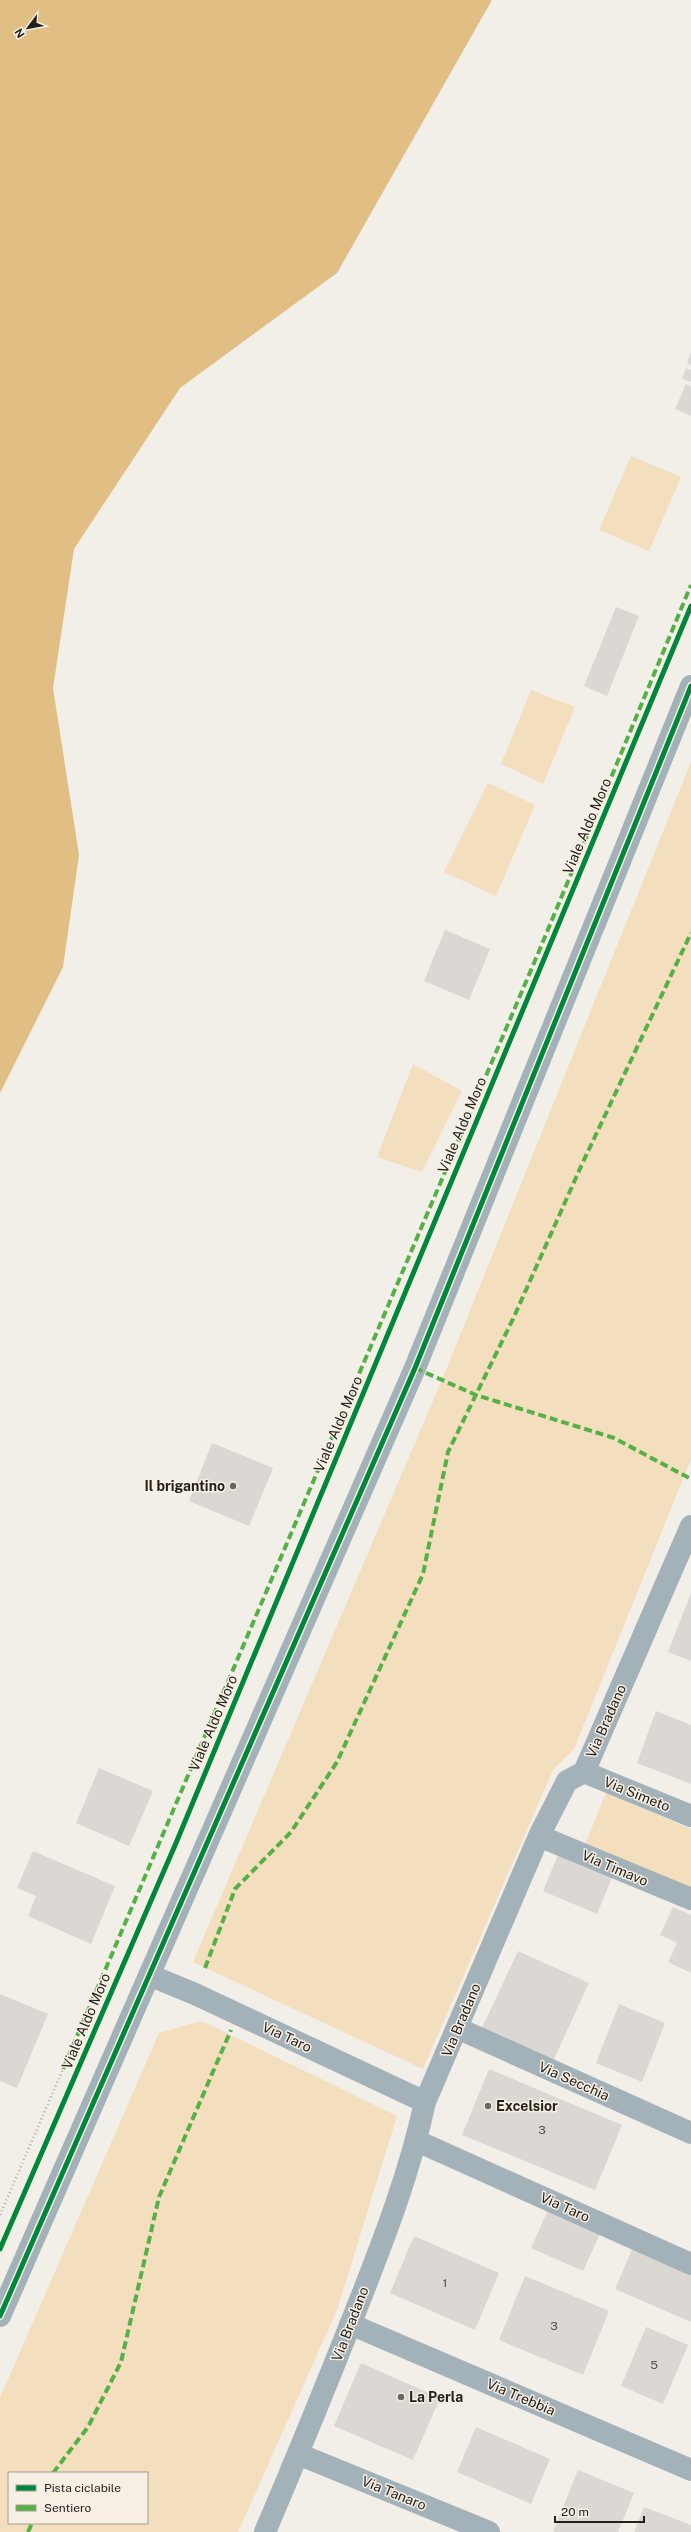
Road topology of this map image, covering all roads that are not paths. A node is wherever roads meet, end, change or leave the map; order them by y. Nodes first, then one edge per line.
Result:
1 (691, 686) edge
2 (691, 1526) edge
3 (584, 1772) junction
4 (691, 1816) edge
5 (539, 1836) junction
6 (691, 1899) edge
7 (149, 1975) junction
8 (458, 2028) junction
9 (425, 2102) junction
10 (691, 2134) edge
11 (417, 2141) junction
12 (691, 2264) edge
13 (0, 2316) edge
14 (350, 2324) junction
15 (298, 2454) junction
16 (691, 2470) edge
17 (265, 2532) edge
18 (489, 2532) edge

1 - 7 street
2 - 3 street, Via Bradano
3 - 4 street, Via Simeto
3 - 5 street, Via Bradano
5 - 6 street, Via Timavo
5 - 8 street, Via Bradano
7 - 9 street, Via Taro
7 - 13 street
8 - 9 street, Via Bradano
8 - 10 street, Via Secchia
9 - 11 street, Via Bradano
11 - 12 street, Via Taro
11 - 14 street, Via Bradano
14 - 15 street, Via Bradano
14 - 16 street, Via Trebbia
15 - 17 street, Via Bradano
15 - 18 street, Via Tanaro

